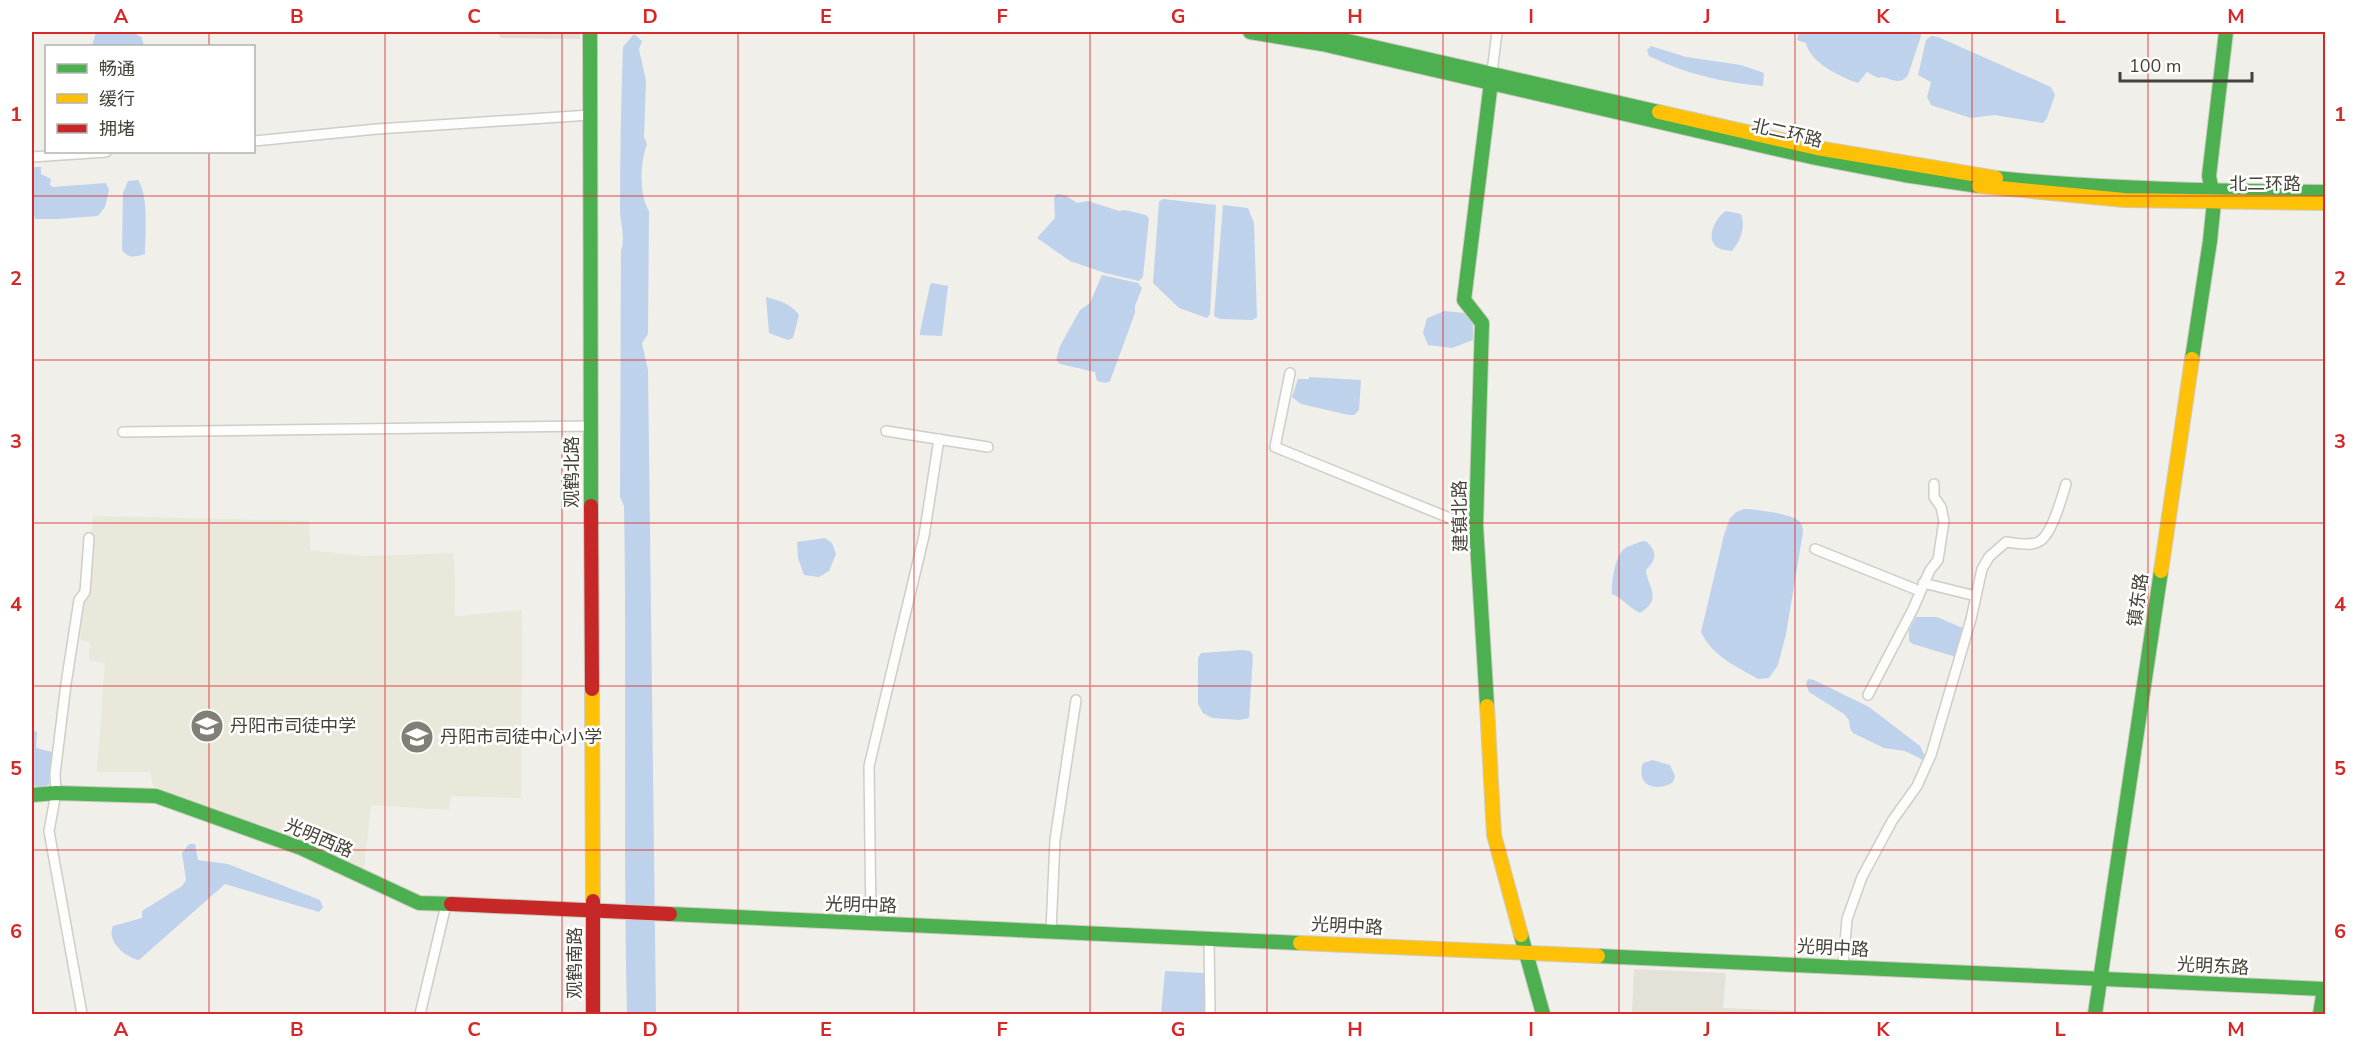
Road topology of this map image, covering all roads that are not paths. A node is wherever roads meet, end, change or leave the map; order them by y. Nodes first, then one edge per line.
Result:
1 (590, 32) edge
2 (1250, 32) edge
3 (1308, 32) edge
4 (1497, 32) edge
5 (2226, 32) edge
6 (1492, 77) junction
7 (590, 115) junction
8 (255, 141) edge
9 (91, 153) edge
10 (32, 157) edge
11 (2325, 192) edge
12 (2212, 197) junction
13 (2325, 202) edge
14 (1290, 373) dead end
15 (590, 426) junction
16 (886, 431) dead end
17 (123, 432) dead end
18 (939, 439) junction
19 (988, 447) dead end
20 (1934, 484) dead end
21 (2066, 484) dead end
22 (1476, 525) junction
23 (88, 538) dead end
24 (1815, 549) dead end
25 (1922, 587) junction
26 (1976, 596) junction
27 (1868, 695) dead end
28 (1076, 700) dead end
29 (56, 793) junction
30 (32, 795) edge
31 (446, 905) junction
32 (592, 911) junction
33 (871, 924) junction
34 (1052, 931) junction
35 (1209, 938) junction
36 (1526, 952) junction
37 (1843, 967) junction
38 (2100, 979) junction
39 (2325, 985) edge
40 (82, 1014) edge
41 (420, 1014) edge
42 (593, 1014) edge
43 (1210, 1014) edge
44 (1543, 1014) edge
45 (2095, 1014) edge
46 (2320, 1014) edge

1 - 7 street, 观鹤北路
2 - 6 street, 北二环路
3 - 6 street, 北二环路
4 - 6 street
5 - 12 street, 镇东路
6 - 12 street, 北二环路
6 - 22 street, 建镇北路
7 - 8 street
7 - 15 street, 观鹤北路
9 - 10 street
11 - 12 street, 北二环路
12 - 13 street, 北二环路
12 - 38 street, 镇东路
14 - 22 street
15 - 17 street
15 - 32 street, 观鹤北路
16 - 18 street
18 - 19 street
18 - 33 street
20 - 25 street
21 - 26 street
22 - 36 street, 建镇北路
23 - 29 street
24 - 25 street
25 - 26 street
25 - 27 street
26 - 37 street
28 - 34 street
29 - 30 street, 光明西路
29 - 31 street, 光明西路
29 - 40 street
31 - 32 street, 光明西路
31 - 41 street
32 - 33 street, 光明中路
32 - 42 street, 观鹤南路
33 - 34 street, 光明中路
34 - 35 street, 光明中路
35 - 36 street, 光明中路
35 - 43 street
36 - 37 street, 光明中路
36 - 44 street, 建镇北路
37 - 38 street, 光明中路
38 - 39 street, 光明东路
38 - 45 street, 镇东路
39 - 46 street

